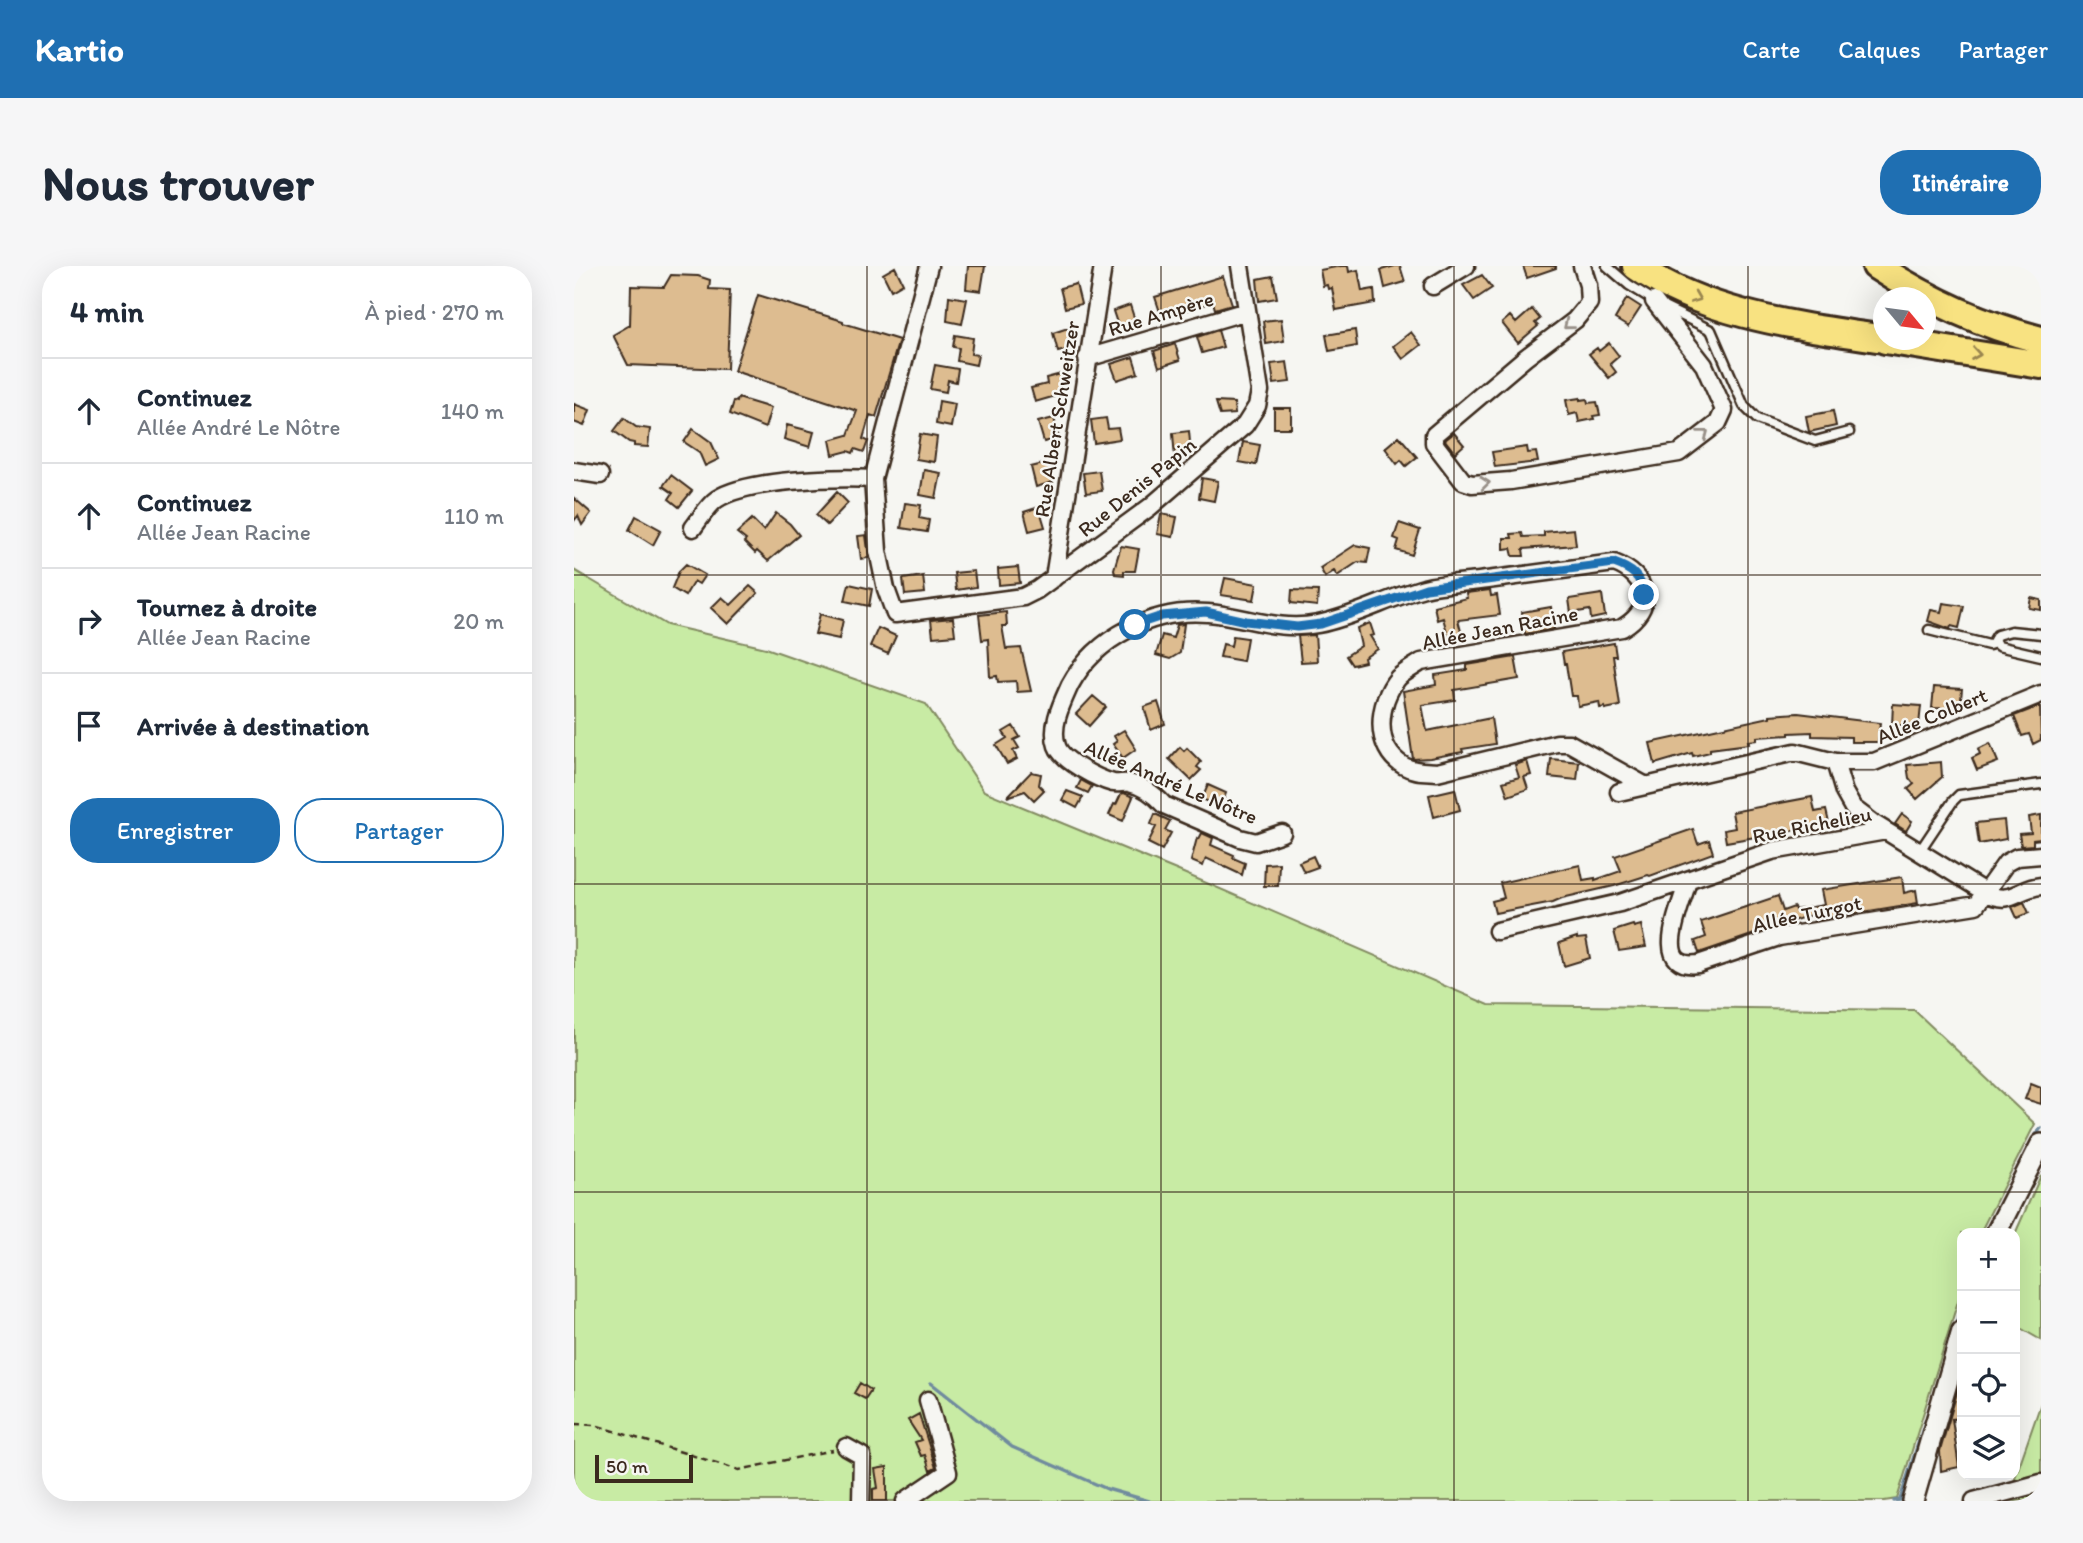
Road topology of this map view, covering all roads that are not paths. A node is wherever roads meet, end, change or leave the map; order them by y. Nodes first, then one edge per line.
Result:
1 (929, 266) edge
2 (1103, 266) edge
3 (1240, 266) edge
4 (1466, 266) edge
5 (1582, 266) edge
6 (1607, 266) edge
7 (1636, 266) edge
8 (1853, 266) edge
9 (1876, 266) edge
10 (1433, 286) dead end
11 (1887, 287) edge
12 (1654, 300) junction
13 (1247, 311) junction
14 (1936, 313) edge
15 (1873, 337) edge
16 (2041, 340) edge
17 (1936, 348) edge
18 (2041, 353) edge
19 (1087, 358) junction
20 (2041, 365) edge
21 (1849, 432) dead end
22 (574, 471) edge
23 (600, 475) dead end
24 (873, 479) junction
25 (693, 528) dead end
26 (1054, 578) junction
27 (1399, 596) joint
28 (1929, 629) dead end
29 (2041, 634) edge
30 (1996, 643) junction
31 (2041, 656) edge
32 (2041, 694) edge
33 (1835, 762) junction
34 (2041, 784) edge
35 (1646, 786) junction
36 (1619, 792) dead end
37 (1886, 831) junction
38 (1282, 832) dead end
39 (1919, 852) junction
40 (2041, 855) edge
41 (1688, 880) junction
42 (2041, 886) edge
43 (1986, 893) junction
44 (1497, 930) dead end
45 (2041, 1144) edge
46 (1999, 1228) edge
47 (1957, 1348) edge
48 (928, 1400) dead end
49 (846, 1447) road end
50 (2041, 1483) edge
51 (861, 1501) edge
52 (905, 1501) edge
53 (1913, 1501) edge
54 (1974, 1501) edge

1 - 24 street
2 - 19 street, Rue Albert Schweitzer
3 - 13 street, Rue Denis Papin
4 - 10 street
5 -> 12 street
6 - 12 lane
7 -> 15 highway
8 - 11 highway
9 - 16 highway
12 - 21 lane
13 - 19 street, Rue Ampère
13 - 26 street, Rue Denis Papin
14 - 18 highway
17 -> 20 highway
19 - 26 street, Rue Albert Schweitzer
22 - 23 street
24 - 25 street
24 - 26 street, Rue Denis Papin
27 - 35 street, Allée Jean Racine
27 - 38 street, Allée André Le Nôtre
28 - 30 lane
29 - 30 lane
30 - 31 lane
32 - 33 street, Allée Colbert
33 - 35 street, Allée Colbert
33 - 37 street
34 - 39 lane
35 - 36 street, Allée Colbert
37 - 39 street, Rue Richelieu
37 - 41 street, Rue Richelieu
39 - 43 street, Rue Richelieu
40 - 43 street
41 - 43 street, Allée Turgot
41 - 44 street, Rue Richelieu
42 - 43 street, Rue Richelieu
45 - 46 street
47 - 53 street
48 - 52 street
49 - 51 street
50 - 54 street

